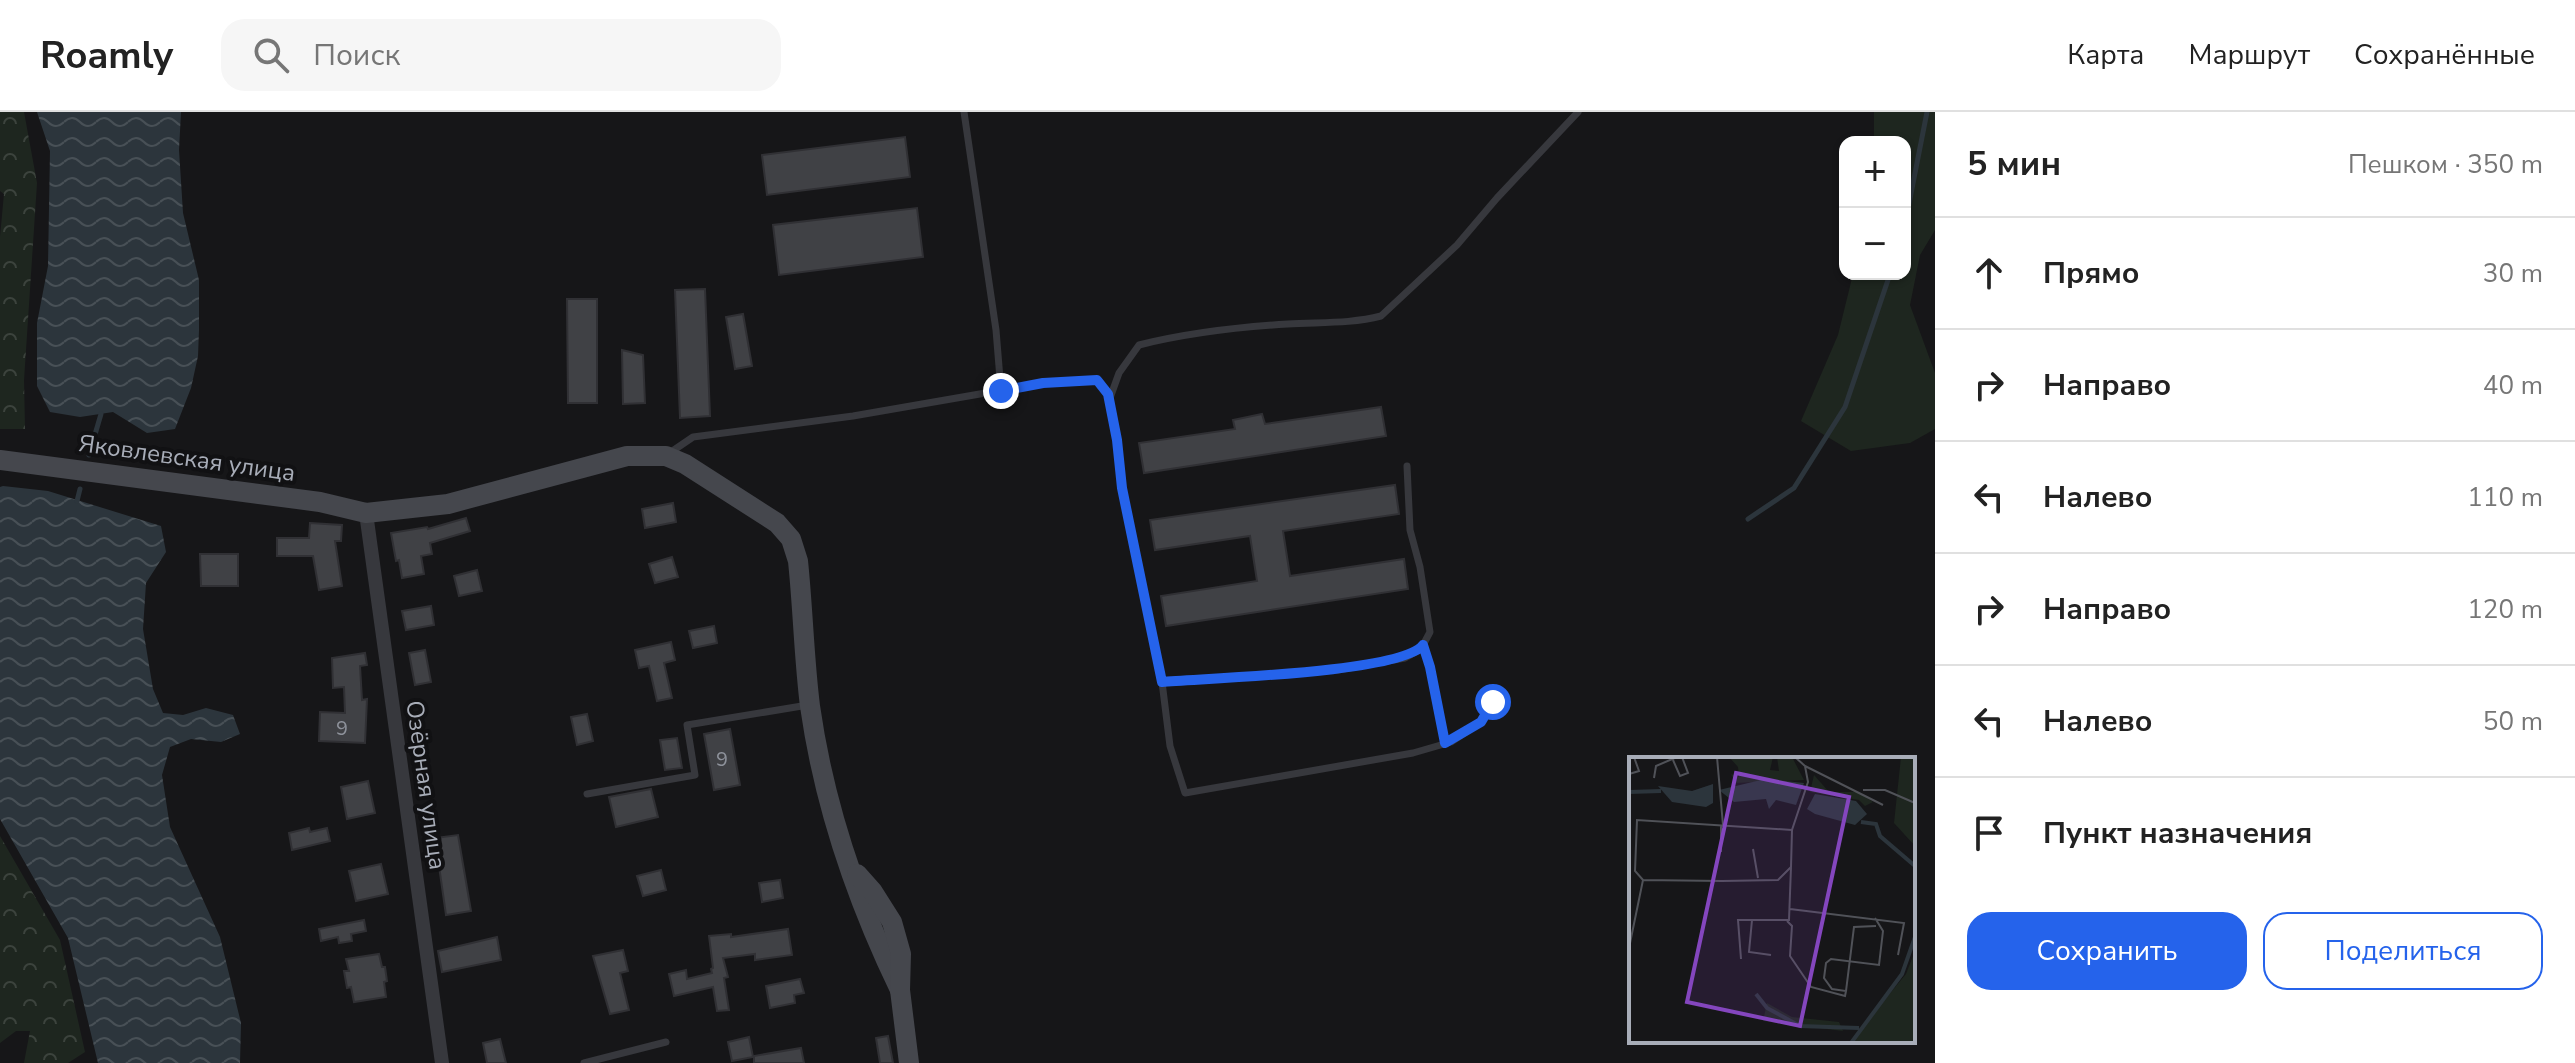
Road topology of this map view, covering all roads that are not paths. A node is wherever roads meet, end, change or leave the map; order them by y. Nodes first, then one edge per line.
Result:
1 (964, 112) edge
2 (1578, 112) edge
3 (1001, 391) junction
4 (1109, 400) junction
5 (666, 456) junction
6 (0, 460) edge
7 (1407, 466) dead end
8 (366, 513) junction
9 (1423, 645) junction
10 (1162, 682) junction
11 (1493, 702) dead end
12 (810, 704) junction
13 (1445, 743) junction
14 (587, 794) dead end
15 (666, 1042) dead end
16 (442, 1063) edge
17 (584, 1063) edge
18 (909, 1063) edge

1 - 3 lane
2 - 4 lane
3 - 4 lane
3 - 5 lane
4 - 10 lane
5 - 8 street, Яковлевская улица
5 - 12 street
6 - 8 street, Яковлевская улица
7 - 9 lane
8 - 16 street, Озёрная улица
9 - 10 lane
9 - 13 lane
10 - 13 lane
11 - 13 lane
12 - 14 lane
12 - 18 street
15 - 17 lane

